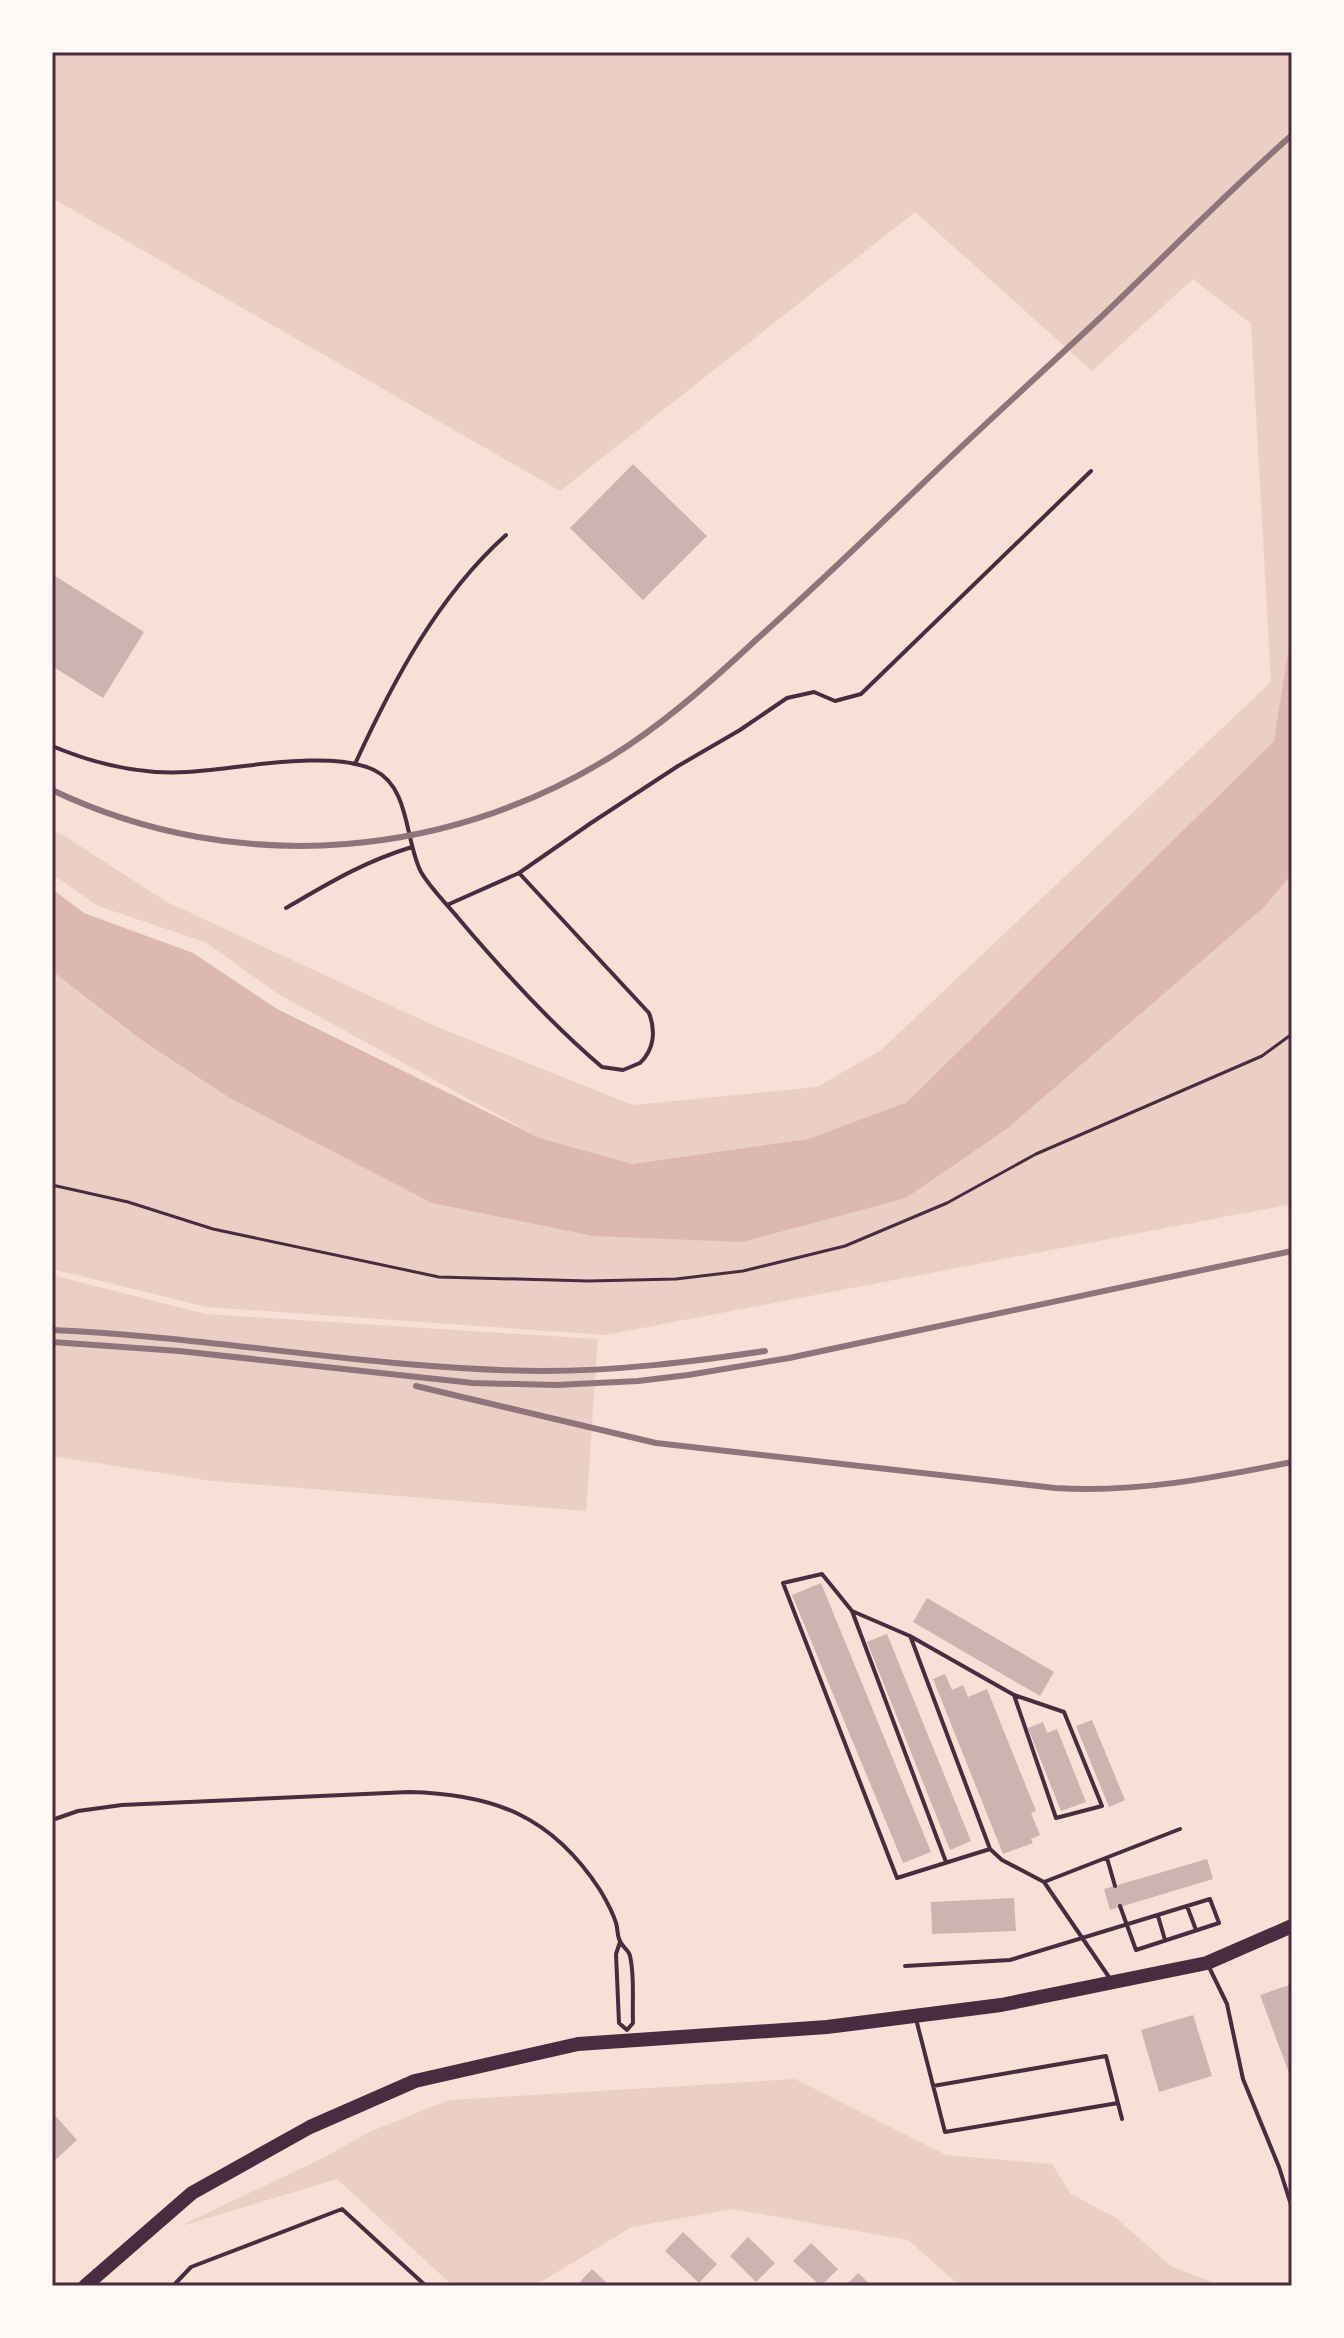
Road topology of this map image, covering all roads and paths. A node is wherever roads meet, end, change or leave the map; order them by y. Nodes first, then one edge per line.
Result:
1 (1091, 471) dead end
2 (506, 535) dead end
3 (52, 746) edge
4 (355, 764) junction
5 (412, 847) junction
6 (519, 873) junction
7 (447, 905) junction
8 (286, 908) dead end
9 (1292, 1034) edge
10 (52, 1185) edge
11 (852, 1611) junction
12 (910, 1636) junction
13 (1014, 1695) junction
14 (52, 1820) edge
15 (1180, 1829) dead end
16 (990, 1849) junction
17 (1107, 1858) junction
18 (946, 1862) junction
19 (1044, 1882) junction
20 (1115, 1886) dead end
21 (1120, 1906) dead end
22 (1187, 1906) junction
23 (1158, 1914) junction
24 (1125, 1924) junction
25 (1292, 1926) edge
26 (1196, 1930) junction
27 (1083, 1936) junction
28 (1165, 1940) junction
29 (620, 1942) junction
30 (1207, 1963) junction
31 (905, 1966) dead end
32 (1112, 1982) junction
33 (915, 2017) junction
34 (627, 2035) junction
35 (933, 2086) junction
36 (1118, 2103) junction
37 (1122, 2119) dead end
38 (1292, 2208) edge
39 (85, 2286) edge
40 (173, 2286) edge
41 (426, 2286) edge

1 - 6 lane
2 - 4 lane
3 - 4 lane
4 - 5 lane
5 - 7 lane
5 - 8 lane
6 - 7 lane
6 - 7 lane
9 - 10 path
11 - 12 lane
11 - 18 lane
11 - 18 lane
12 - 13 lane
12 - 16 lane
13 - 13 lane
14 - 29 lane
15 - 17 lane
16 - 18 lane
16 - 19 lane
17 - 19 lane
17 - 20 lane
19 - 27 lane
21 - 24 lane
22 - 23 lane
22 - 26 lane
22 - 26 lane
23 - 24 lane
23 - 28 lane
24 - 27 lane
24 - 28 lane
25 - 30 main road
26 - 28 lane
27 - 31 lane
27 - 32 lane
29 - 34 lane
29 - 34 lane
30 - 32 main road
30 - 38 lane
32 - 33 main road
33 - 34 main road
33 - 35 lane
34 - 39 main road
35 - 36 lane
35 - 36 lane
36 - 37 lane
40 - 41 lane

